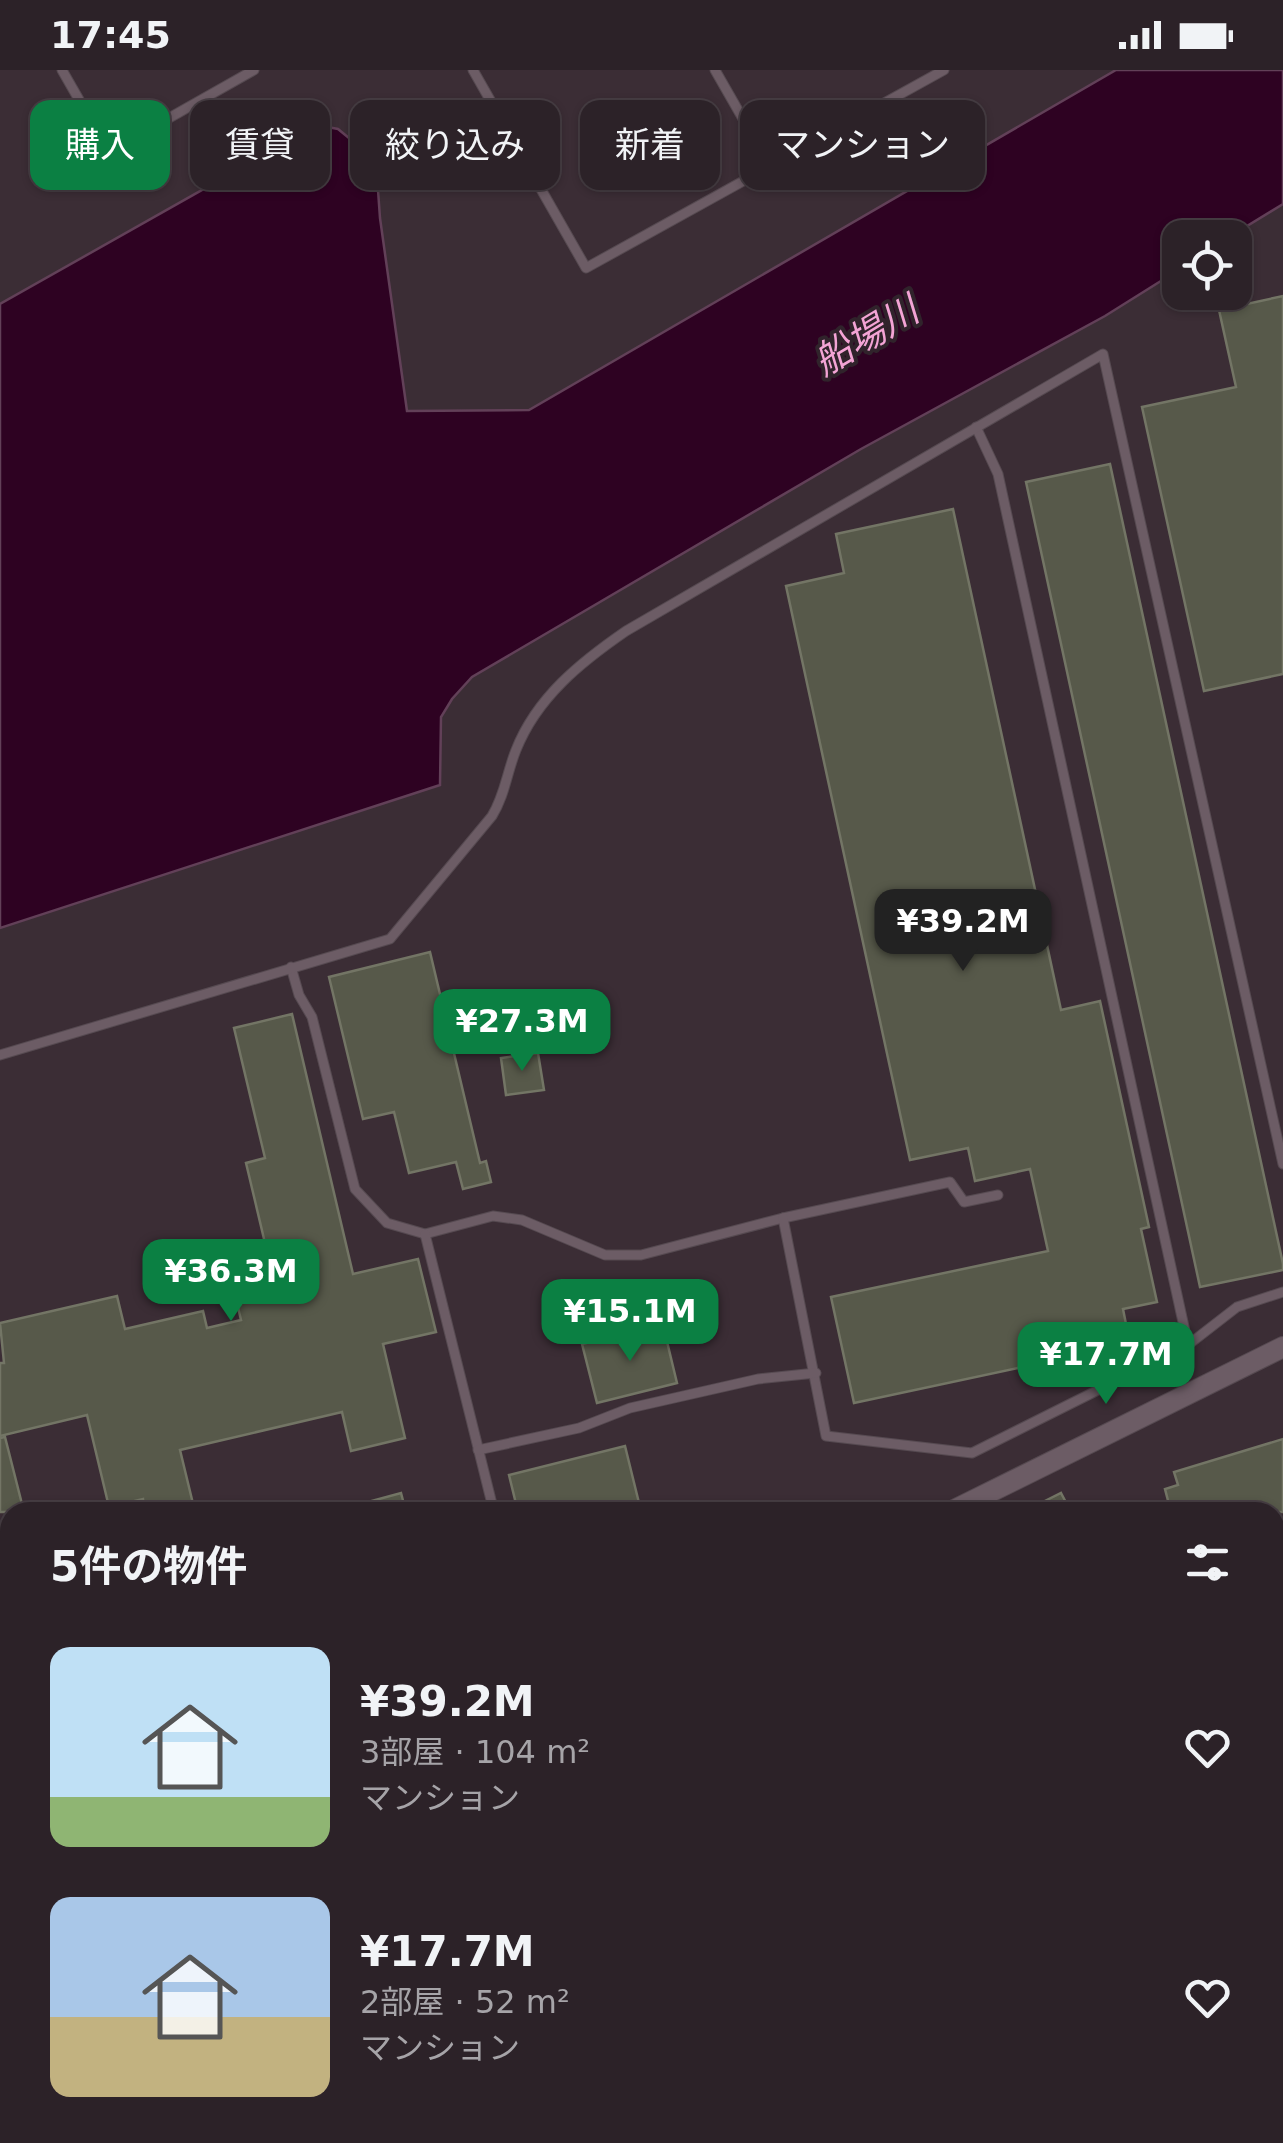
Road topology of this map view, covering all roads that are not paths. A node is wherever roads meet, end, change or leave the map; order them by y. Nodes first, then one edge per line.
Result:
1 (62, 70) edge
2 (254, 70) edge
3 (474, 70) edge
4 (716, 70) edge
5 (943, 70) edge
6 (889, 100) edge
7 (740, 113) edge
8 (740, 183) edge
9 (976, 427) junction
10 (291, 967) junction
11 (0, 1056) edge
12 (1283, 1164) edge
13 (998, 1195) dead end
14 (783, 1218) junction
15 (425, 1234) junction
16 (1283, 1292) edge
17 (1188, 1344) junction
18 (1283, 1346) edge
19 (816, 1373) junction
20 (478, 1450) junction
21 (491, 1502) edge
22 (970, 1502) edge

1 - 2 lane
3 - 8 lane
4 - 7 lane
5 - 6 lane
9 - 10 lane
9 - 12 lane
9 - 17 lane
10 - 11 lane
10 - 15 lane
13 - 14 lane
14 - 15 lane
14 - 19 lane
15 - 20 lane
16 - 17 lane
17 - 19 lane
18 - 22 street
19 - 20 lane
20 - 21 lane

